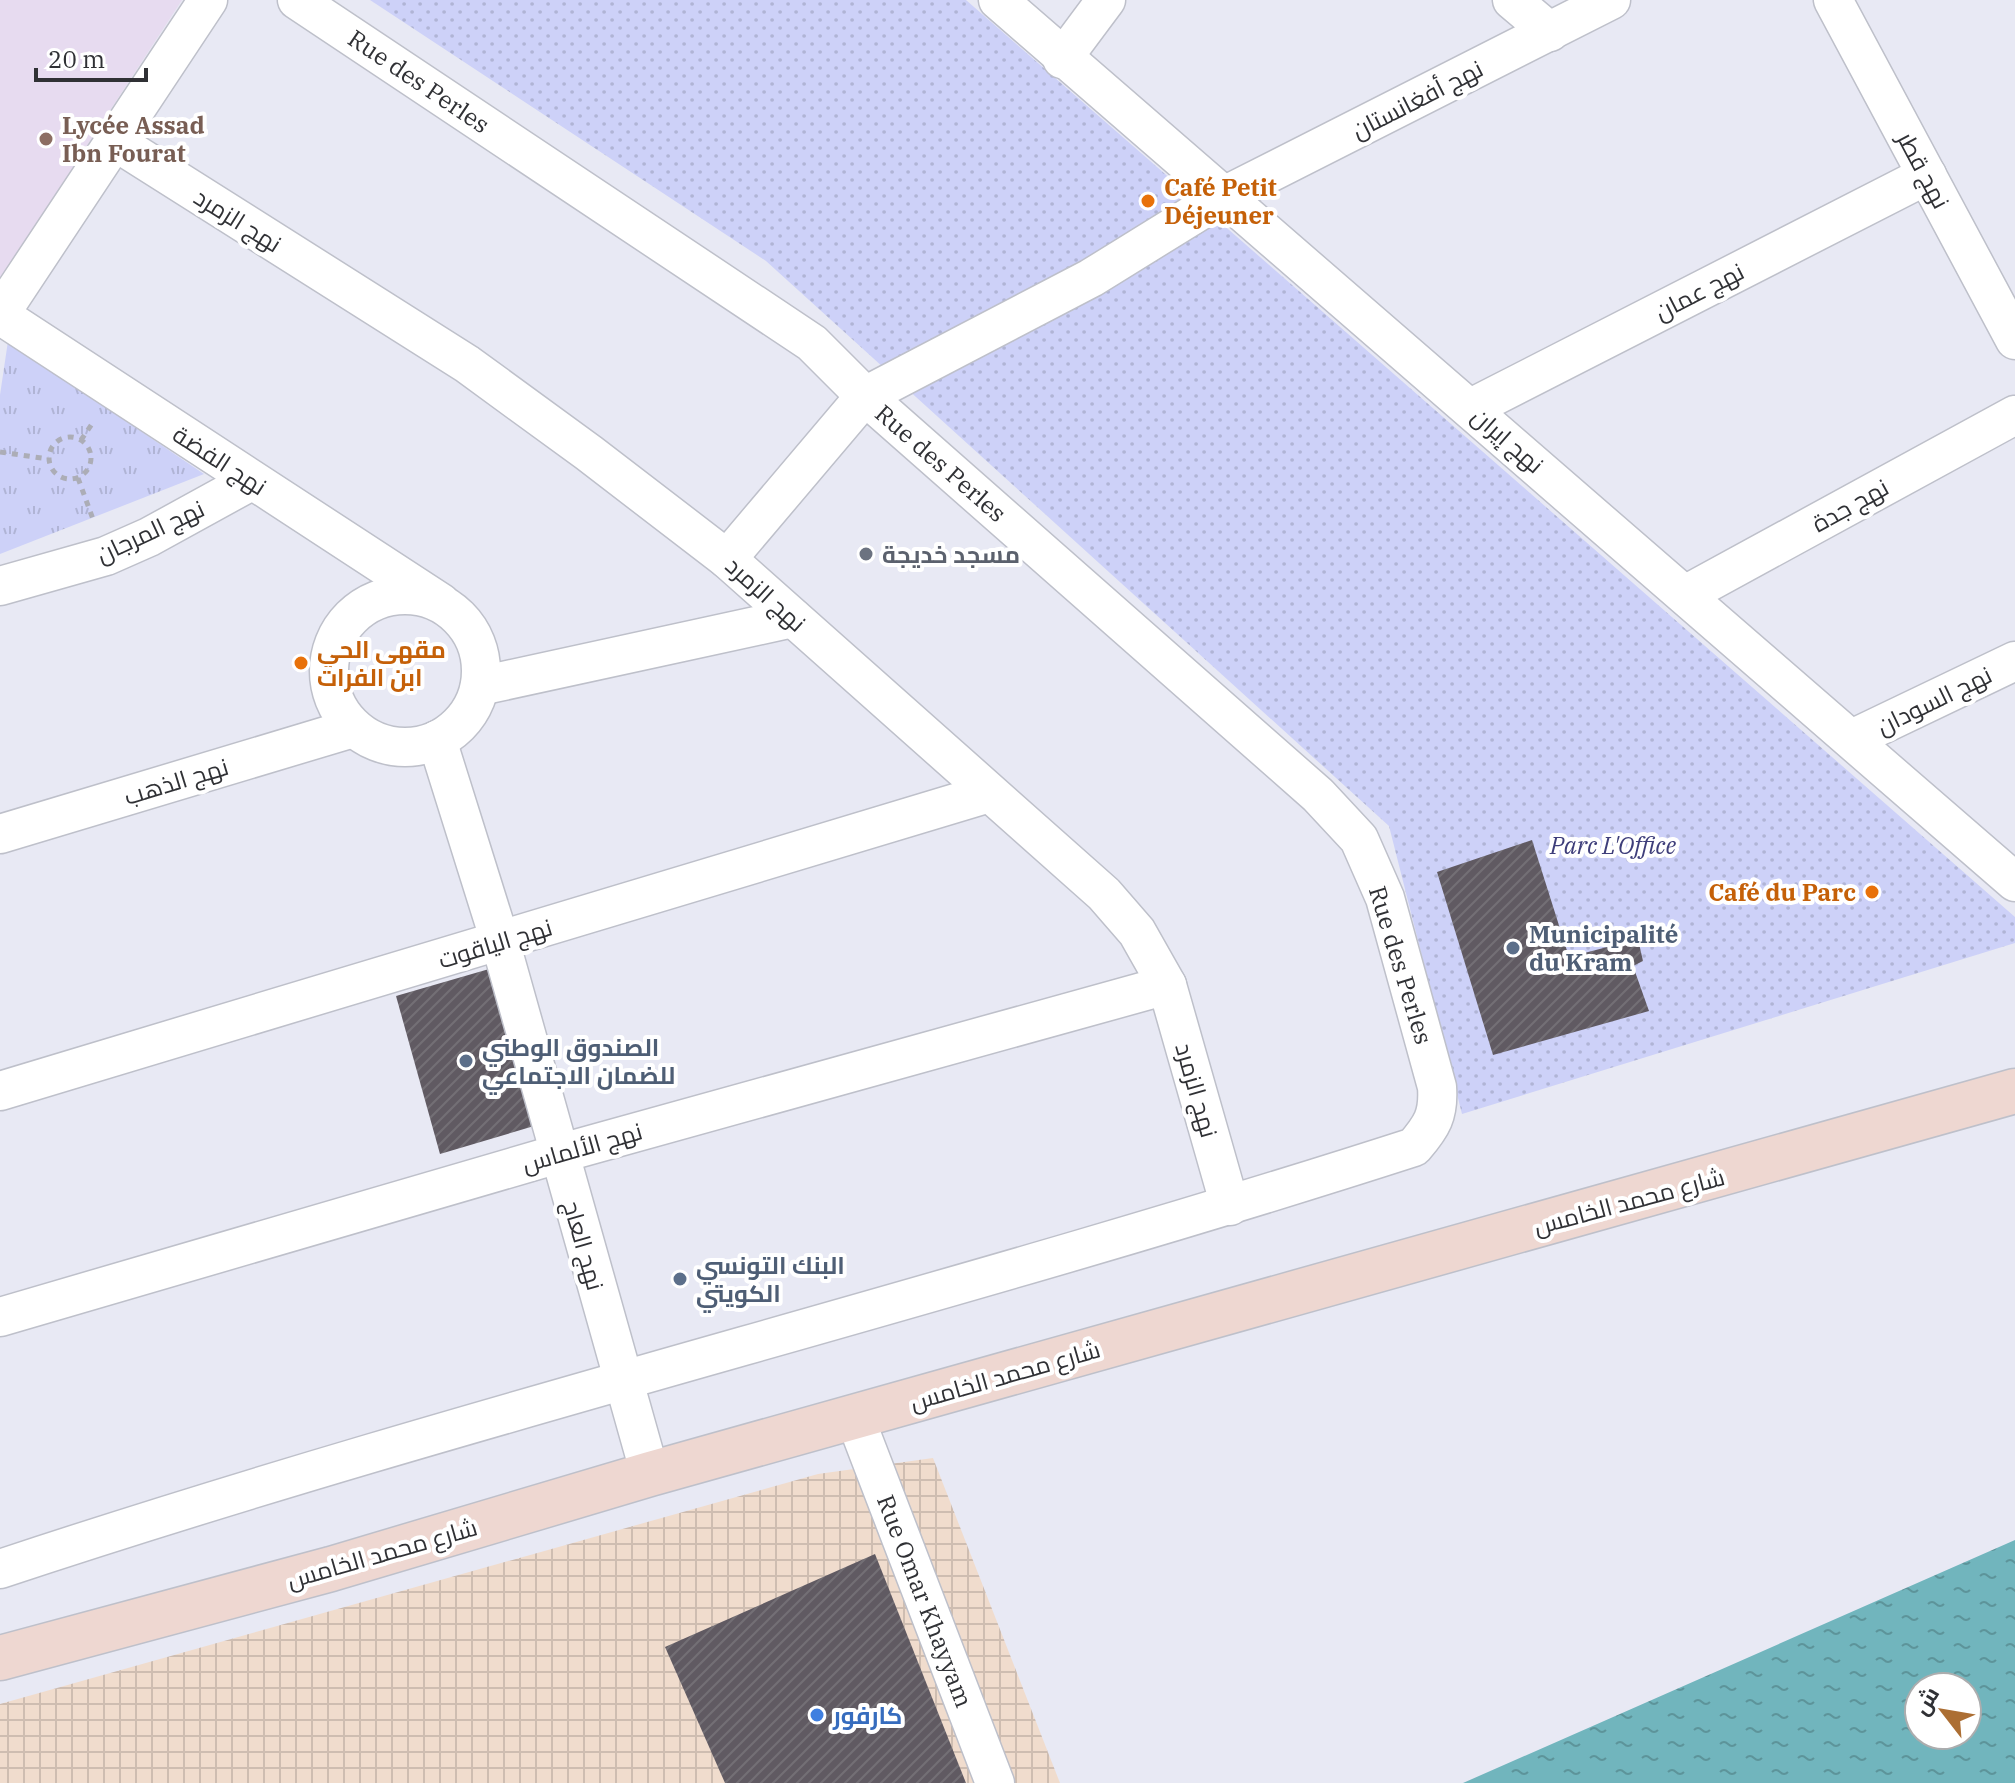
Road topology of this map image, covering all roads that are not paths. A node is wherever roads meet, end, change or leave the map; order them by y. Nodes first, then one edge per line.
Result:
1 (208, 0) edge
2 (297, 0) edge
3 (998, 0) edge
4 (1106, 0) edge
5 (1512, 0) edge
6 (1611, 0) edge
7 (1833, 0) edge
8 (1550, 32) junction
9 (1062, 59) junction
10 (116, 142) junction
11 (1927, 175) junction
12 (1222, 197) junction
13 (0, 314) edge
14 (2015, 340) edge
15 (865, 396) junction
16 (1471, 408) junction
17 (2015, 415) edge
18 (251, 481) junction
19 (727, 559) junction
20 (0, 586) edge
21 (1685, 595) junction
22 (441, 603) junction
23 (793, 618) junction
24 (2015, 661) edge
25 (480, 686) junction
26 (353, 728) junction
27 (1852, 739) junction
28 (437, 740) junction
29 (989, 793) junction
30 (0, 834) edge
31 (2015, 882) edge
32 (500, 941) junction
33 (1167, 985) junction
34 (0, 1091) edge
35 (2013, 1095) edge
36 (558, 1154) junction
37 (1230, 1206) junction
38 (0, 1317) edge
39 (623, 1381) junction
40 (855, 1418) junction
41 (650, 1474) junction
42 (0, 1569) edge
43 (0, 1658) edge
44 (995, 1783) edge

1 - 10 street, نهج الفضة
2 - 15 street, Rue des Perles
3 - 9 street, نهج إيران
4 - 9 street
5 - 8 street
6 - 8 street, نهج أفغانستان
7 - 11 street, نهج قطر
8 - 12 street, نهج أفغانستان
9 - 12 street, نهج إيران
10 - 13 street, نهج الفضة
10 - 19 street, نهج الزمرد
11 - 14 street, نهج قطر
11 - 16 street, نهج عمان
12 - 15 street, نهج أفغانستان
12 - 16 street, نهج إيران
13 - 18 street, نهج الفضة
15 - 19 street
15 - 37 street, Rue des Perles
16 - 21 street, نهج إيران
17 - 21 street, نهج جدة
18 - 20 street, نهج المرجان
18 - 22 street, نهج الفضة
19 - 23 street, نهج الزمرد
21 - 27 street, نهج إيران
22 - 25 street
22 - 26 street
23 - 25 street
23 - 29 street, نهج الزمرد
24 - 27 street, نهج السودان
25 - 28 street
26 - 28 street
26 - 30 street, نهج الذهب
27 - 31 street, نهج إيران
28 - 32 street, نهج العاج
29 - 32 street, نهج الياقوت
29 - 33 street, نهج الزمرد
32 - 34 street, نهج الياقوت
32 - 36 street, نهج العاج
33 - 36 street, نهج الألماس
33 - 37 street, نهج الزمرد
35 - 40 main road, شارع محمد الخامس
36 - 38 street, نهج الألماس
36 - 39 street, نهج العاج
37 - 39 street
39 - 41 street, نهج العاج
39 - 42 street
40 - 41 main road, شارع محمد الخامس
40 - 44 street, Rue Omar Khayyam
41 - 43 main road, شارع محمد الخامس

